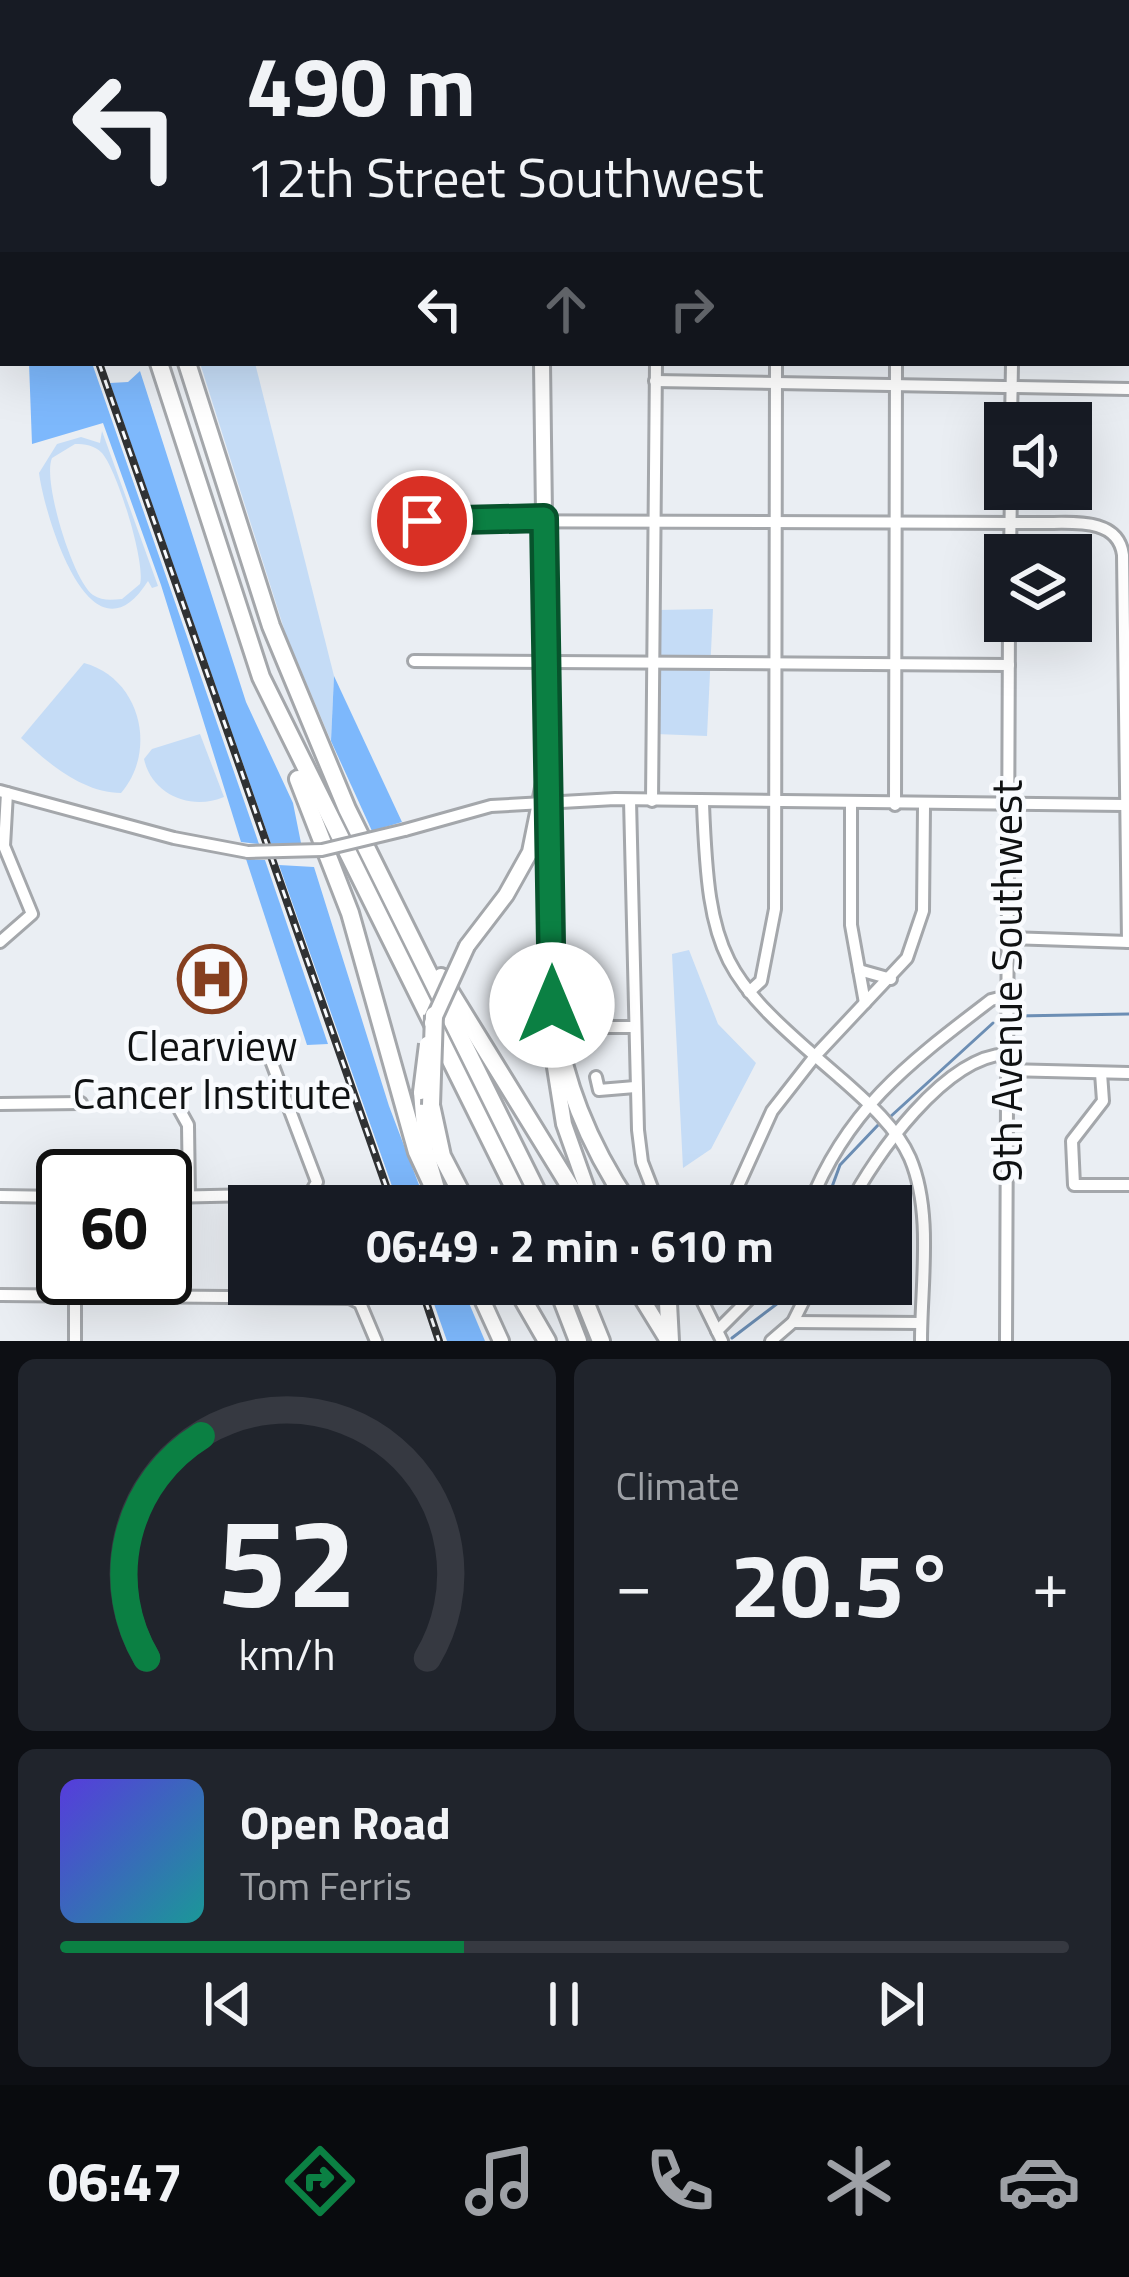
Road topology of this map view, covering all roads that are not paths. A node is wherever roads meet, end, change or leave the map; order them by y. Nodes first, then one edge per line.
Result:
1 (160, 366) edge
2 (188, 366) edge
3 (542, 366) edge
4 (656, 366) edge
5 (776, 366) edge
6 (896, 366) edge
7 (1012, 366) edge
8 (656, 381) junction
9 (776, 383) junction
10 (896, 385) junction
11 (1012, 388) junction
12 (1129, 389) edge
13 (1012, 402) edge
14 (1010, 510) edge
15 (544, 518) junction
16 (414, 521) dead end
17 (655, 522) junction
18 (775, 522) junction
19 (897, 522) junction
20 (1010, 523) junction
21 (1010, 534) edge
22 (1126, 631) edge
23 (1010, 642) edge
24 (414, 661) dead end
25 (653, 661) junction
26 (545, 662) junction
27 (775, 663) junction
28 (895, 664) junction
29 (1009, 665) junction
30 (1125, 665) edge
31 (261, 677) junction
32 (4, 792) edge
33 (630, 800) junction
34 (652, 801) junction
35 (545, 803) junction
36 (703, 804) junction
37 (776, 804) junction
38 (851, 805) junction
39 (895, 805) junction
40 (1124, 805) junction
41 (924, 806) junction
42 (1008, 806) junction
43 (1007, 938) junction
44 (0, 942) edge
45 (1128, 942) edge
46 (425, 966) junction
47 (859, 970) junction
48 (891, 979) junction
49 (748, 992) junction
50 (1007, 996) junction
51 (865, 1003) junction
52 (552, 1005) junction
53 (434, 1015) joint
54 (576, 1027) dead end
55 (634, 1027) junction
56 (1006, 1054) junction
57 (814, 1056) junction
58 (270, 1058) dead end
59 (1006, 1070) junction
60 (1102, 1073) junction
61 (1129, 1073) edge
62 (596, 1077) dead end
63 (635, 1087) junction
64 (426, 1098) junction
65 (81, 1102) dead end
66 (869, 1103) junction
67 (0, 1104) edge
68 (178, 1107) dead end
69 (894, 1135) junction
70 (188, 1149) edge
71 (432, 1185) edge
72 (437, 1185) edge
73 (457, 1185) edge
74 (513, 1185) edge
75 (534, 1185) edge
76 (569, 1185) edge
77 (586, 1185) edge
78 (618, 1185) edge
79 (651, 1185) edge
80 (739, 1185) edge
81 (818, 1185) edge
82 (862, 1185) edge
83 (1129, 1185) edge
84 (0, 1196) edge
85 (36, 1197) edge
86 (192, 1197) edge
87 (0, 1295) edge
88 (36, 1296) edge
89 (192, 1297) edge
90 (75, 1305) edge
91 (485, 1305) edge
92 (527, 1305) edge
93 (564, 1305) edge
94 (586, 1305) edge
95 (647, 1305) edge
96 (668, 1305) edge
97 (704, 1305) edge
98 (746, 1305) edge
99 (802, 1305) edge
100 (793, 1322) junction
101 (921, 1323) junction
102 (719, 1336) edge
103 (75, 1341) edge
104 (376, 1341) edge
105 (501, 1341) edge
106 (548, 1341) edge
107 (578, 1341) edge
108 (601, 1341) edge
109 (669, 1341) edge
110 (771, 1341) edge
111 (921, 1341) edge
112 (1006, 1341) edge

1 - 31 highway
2 - 46 highway
3 - 15 main road
4 - 8 street
5 - 9 street
6 - 10 street
7 - 11 street
8 - 9 street
8 - 17 street
9 - 10 street
9 - 18 street
10 - 11 street
10 - 19 street
11 - 12 street
11 - 13 street
14 - 20 street
15 - 16 street
15 - 17 street
15 - 26 main road
17 - 18 street
17 - 25 street
18 - 19 street
18 - 27 street
19 - 20 street
19 - 28 street
20 - 21 street
20 - 22 street
22 - 30 street
23 - 29 street, 9th Avenue Southwest
24 - 26 street
25 - 26 street
25 - 27 street
25 - 34 street
26 - 35 main road
27 - 28 street
27 - 37 street
28 - 29 street
28 - 39 street
29 - 42 street, 9th Avenue Southwest
30 - 40 street
31 - 71 highway
31 - 74 highway
32 - 35 street, bridge
32 - 44 street
33 - 34 street
33 - 35 street
33 - 55 street
34 - 36 street
35 - 52 main road
35 - 53 main road, bridge
36 - 37 street
36 - 49 street
37 - 38 street
37 - 49 street
38 - 39 street
38 - 47 street
39 - 41 street
40 - 42 street
40 - 45 street
41 - 42 street
41 - 48 street
42 - 43 street, 9th Avenue Southwest
43 - 45 street
43 - 50 street, 9th Avenue Southwest
46 - 75 highway
46 - 76 highway
47 - 48 street
47 - 51 street
48 - 51 street
49 - 57 street
50 - 56 street, 9th Avenue Southwest
50 - 66 street
51 - 57 street
52 - 77 main road
52 - 78 highway
53 - 64 highway, bridge
54 - 55 street
55 - 63 street
56 - 59 street, 9th Avenue Southwest
56 - 69 street
57 - 66 street
57 - 80 street
58 - 86 street
59 - 60 street
59 - 112 street, 9th Avenue Southwest
60 - 61 street
60 - 83 street
62 - 63 street
63 - 79 street
64 - 72 main road
64 - 73 highway
65 - 67 street
66 - 69 street
66 - 81 street
68 - 70 street
69 - 82 street
69 - 101 street
84 - 85 street
87 - 88 street
89 - 104 street
90 - 103 street
91 - 105 main road
92 - 106 highway
93 - 107 highway
94 - 108 highway
95 - 109 main road
96 - 109 highway
97 - 102 street
98 - 102 street
99 - 100 street
100 - 101 street
100 - 110 street
101 - 111 street

